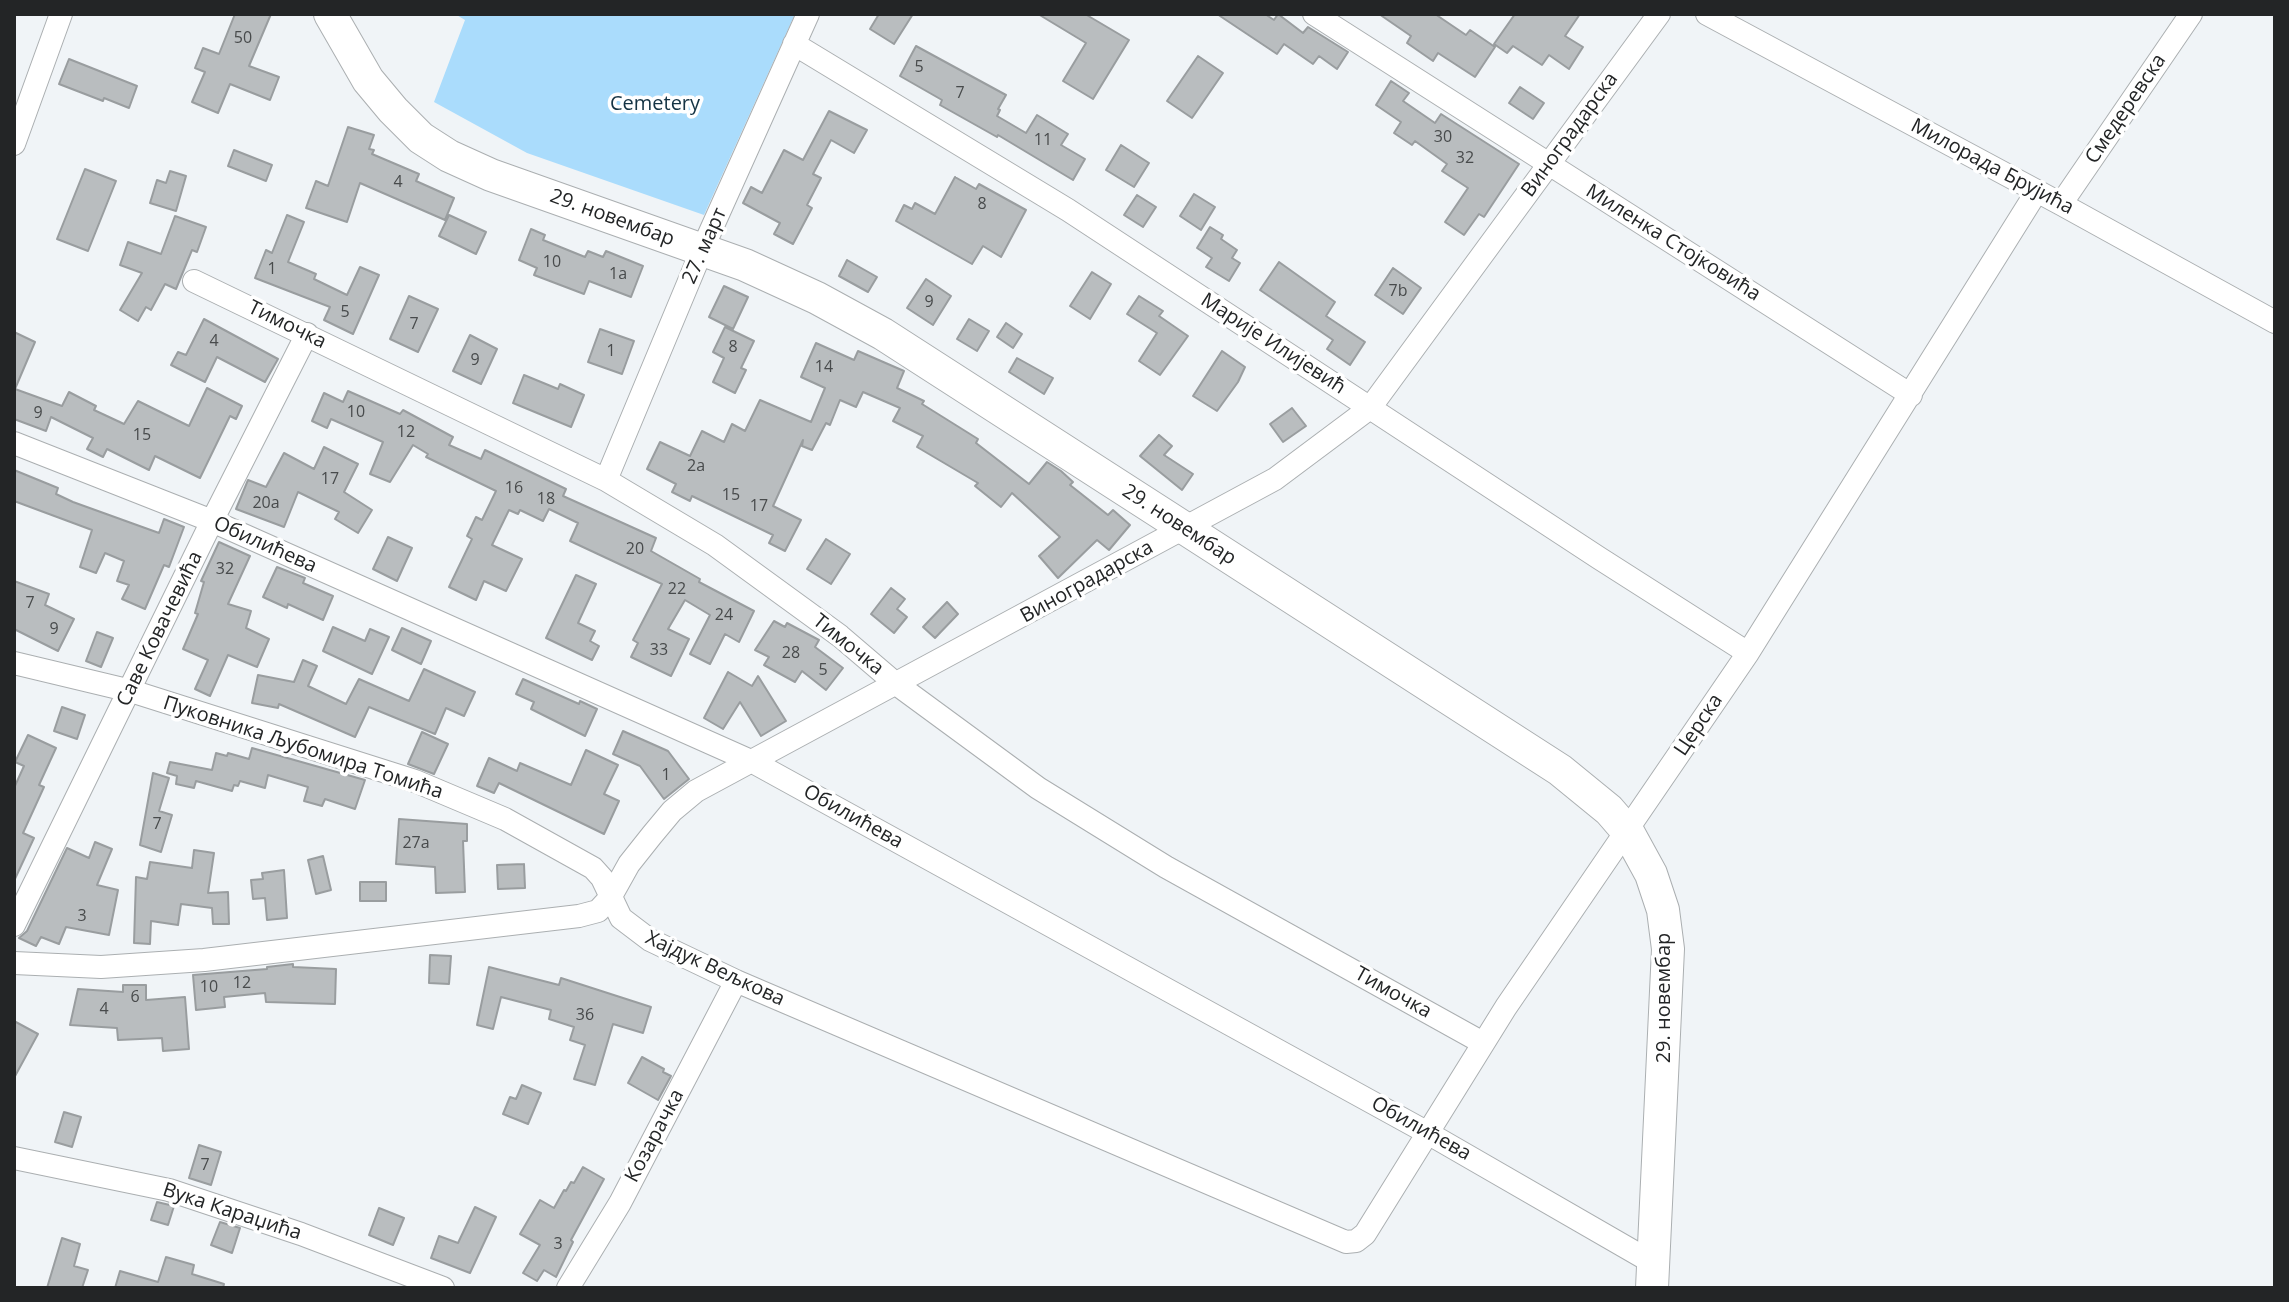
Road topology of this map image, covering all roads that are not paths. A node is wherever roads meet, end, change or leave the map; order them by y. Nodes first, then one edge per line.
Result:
1 (61, 14) edge
2 (330, 14) edge
3 (808, 14) edge
4 (1314, 14) edge
5 (1659, 14) edge
6 (1707, 14) edge
7 (2191, 14) edge
8 (794, 44) junction
9 (14, 144) edge
10 (1548, 164) junction
11 (2037, 191) junction
12 (2061, 204) junction
13 (702, 250) junction
14 (194, 281) dead end
15 (2275, 322) edge
16 (307, 334) junction
17 (1911, 395) junction
18 (1370, 408) junction
19 (14, 443) edge
20 (606, 480) junction
21 (212, 521) junction
22 (1185, 529) junction
23 (1748, 653) junction
24 (14, 663) edge
25 (895, 683) junction
26 (131, 691) junction
27 (753, 762) junction
28 (1628, 832) junction
29 (610, 898) junction
30 (14, 925) edge
31 (14, 963) edge
32 (736, 981) junction
33 (1483, 1043) junction
34 (1426, 1132) junction
35 (14, 1158) edge
36 (1346, 1242) joint
37 (1654, 1276) edge
38 (443, 1288) edge
39 (568, 1288) edge

1 - 9 street
2 - 13 main road, 29. новембар
3 - 8 street, 27. март
4 - 10 street, Миленка Стојковића
5 - 10 street, Виноградарска
6 - 11 street, Милорада Брујића
7 - 12 street, Смедеревска
8 - 13 street, 27. март
8 - 18 street, Марије Илијевић
10 - 17 street, Миленка Стојковића
10 - 18 street, Виноградарска
11 - 12 street, Милорада Брујића
11 - 17 street, Церска
12 - 15 street, Милорада Брујића
13 - 20 street, 27. март
13 - 22 main road, 29. новембар
14 - 16 street, Тимочка
16 - 20 street, Тимочка
16 - 21 street, Саве Ковачевића
17 - 23 street, Церска
18 - 22 street, Виноградарска
18 - 23 street, Марије Илијевић
19 - 21 street, Обилићева
20 - 25 street, Тимочка
21 - 26 street, Саве Ковачевића
21 - 27 street, Обилићева
22 - 25 street, Виноградарска
22 - 28 main road, 29. новембар
23 - 28 street, Церска
24 - 26 street, Пуковника Љубомира Томића
25 - 27 street, Виноградарска
25 - 33 street, Тимочка
26 - 29 street, Пуковника Љубомира Томића
26 - 30 street, Саве Ковачевића
27 - 29 street, Виноградарска
27 - 34 street, Обилићева
28 - 33 street, Церска
28 - 37 main road, 29. новембар
29 - 31 street
29 - 32 street, Хајдук Вељкова
32 - 36 street, Хајдук Вељкова
32 - 39 street, Козарачка
33 - 34 street, Церска
34 - 36 street, Церска
34 - 37 street, Обилићева
35 - 38 street, Вука Караџића

